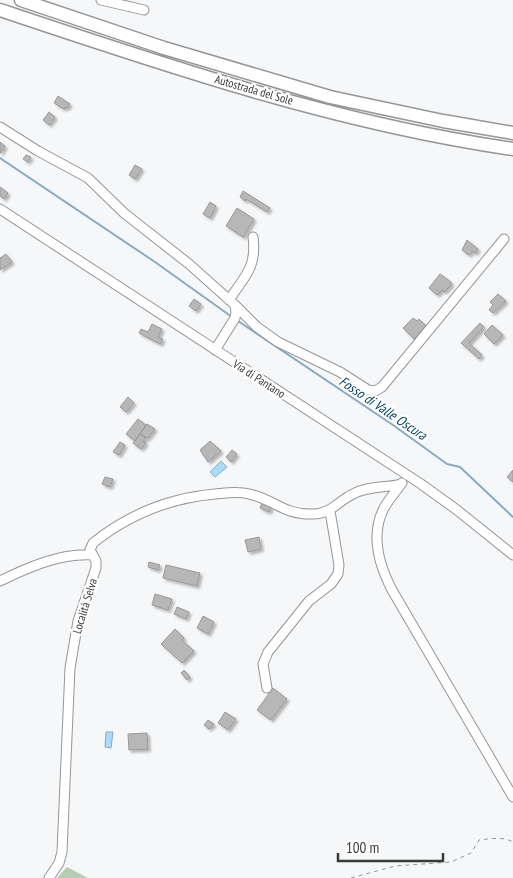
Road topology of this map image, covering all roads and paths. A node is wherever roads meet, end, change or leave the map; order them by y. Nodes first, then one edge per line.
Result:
1 (21, 0) edge
2 (101, 0) edge
3 (0, 10) edge
4 (144, 10) dead end
5 (0, 127) edge
6 (513, 133) edge
7 (513, 149) edge
8 (0, 208) edge
9 (253, 237) dead end
10 (504, 239) dead end
11 (232, 303) junction
12 (215, 350) junction
13 (406, 474) junction
14 (401, 484) junction
15 (330, 511) junction
16 (93, 555) junction
17 (513, 555) edge
18 (0, 581) edge
19 (267, 688) dead end
20 (513, 797) edge
21 (513, 842) edge
22 (49, 878) edge
23 (351, 878) edge

1 - 6 highway, Autostrada del Sole
2 - 4 street
3 - 7 highway, Autostrada del Sole
5 - 11 street
8 - 12 street, Via di Pantano
9 - 11 street
10 - 11 street
11 - 12 street
12 - 13 street, Via di Pantano
13 - 14 street
13 - 17 street, Via di Pantano
14 - 15 street, Località Selva
14 - 20 street
15 - 16 street, Località Selva
15 - 19 street
16 - 18 street
16 - 22 street, Località Selva
21 - 23 path

